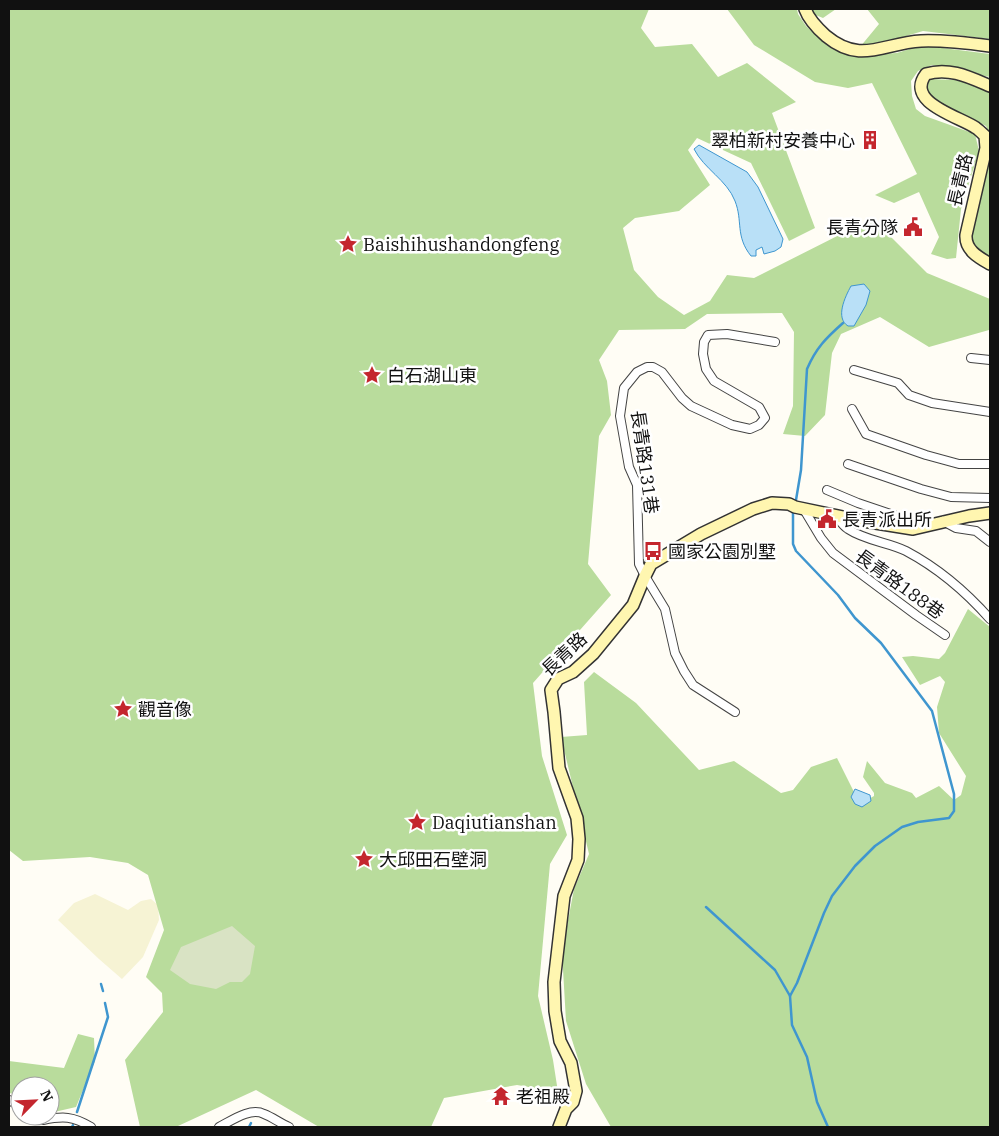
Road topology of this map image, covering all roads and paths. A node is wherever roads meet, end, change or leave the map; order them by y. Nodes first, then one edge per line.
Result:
1 (805, 9) edge
2 (990, 46) edge
3 (990, 86) edge
4 (990, 264) edge
5 (775, 342) dead end
6 (971, 358) dead end
7 (990, 360) edge
8 (854, 370) dead end
9 (852, 409) dead end
10 (990, 412) edge
11 (848, 464) dead end
12 (990, 464) edge
13 (827, 490) dead end
14 (990, 498) edge
15 (803, 508) junction
16 (990, 514) edge
17 (835, 516) junction
18 (944, 521) junction
19 (923, 525) junction
20 (990, 542) edge
21 (645, 576) junction
22 (990, 619) edge
23 (945, 635) dead end
24 (736, 712) dead end
25 (60, 1117) edge
26 (91, 1127) edge
27 (219, 1127) edge
28 (288, 1127) edge
29 (559, 1127) edge

1 - 2 street
3 - 4 street, 長青路
5 - 21 street, 長青路131巷
6 - 7 street
8 - 10 street
9 - 12 street
11 - 14 street
13 - 19 street
15 - 17 street, 長青路
15 - 21 street, 長青路
15 - 23 street, 長青路188巷
16 - 18 street, 長青路
17 - 19 street, 長青路
17 - 22 street
18 - 19 street, 長青路
18 - 20 street
21 - 24 street, 長青路131巷
21 - 29 street, 長青路
25 - 26 street
27 - 28 street

